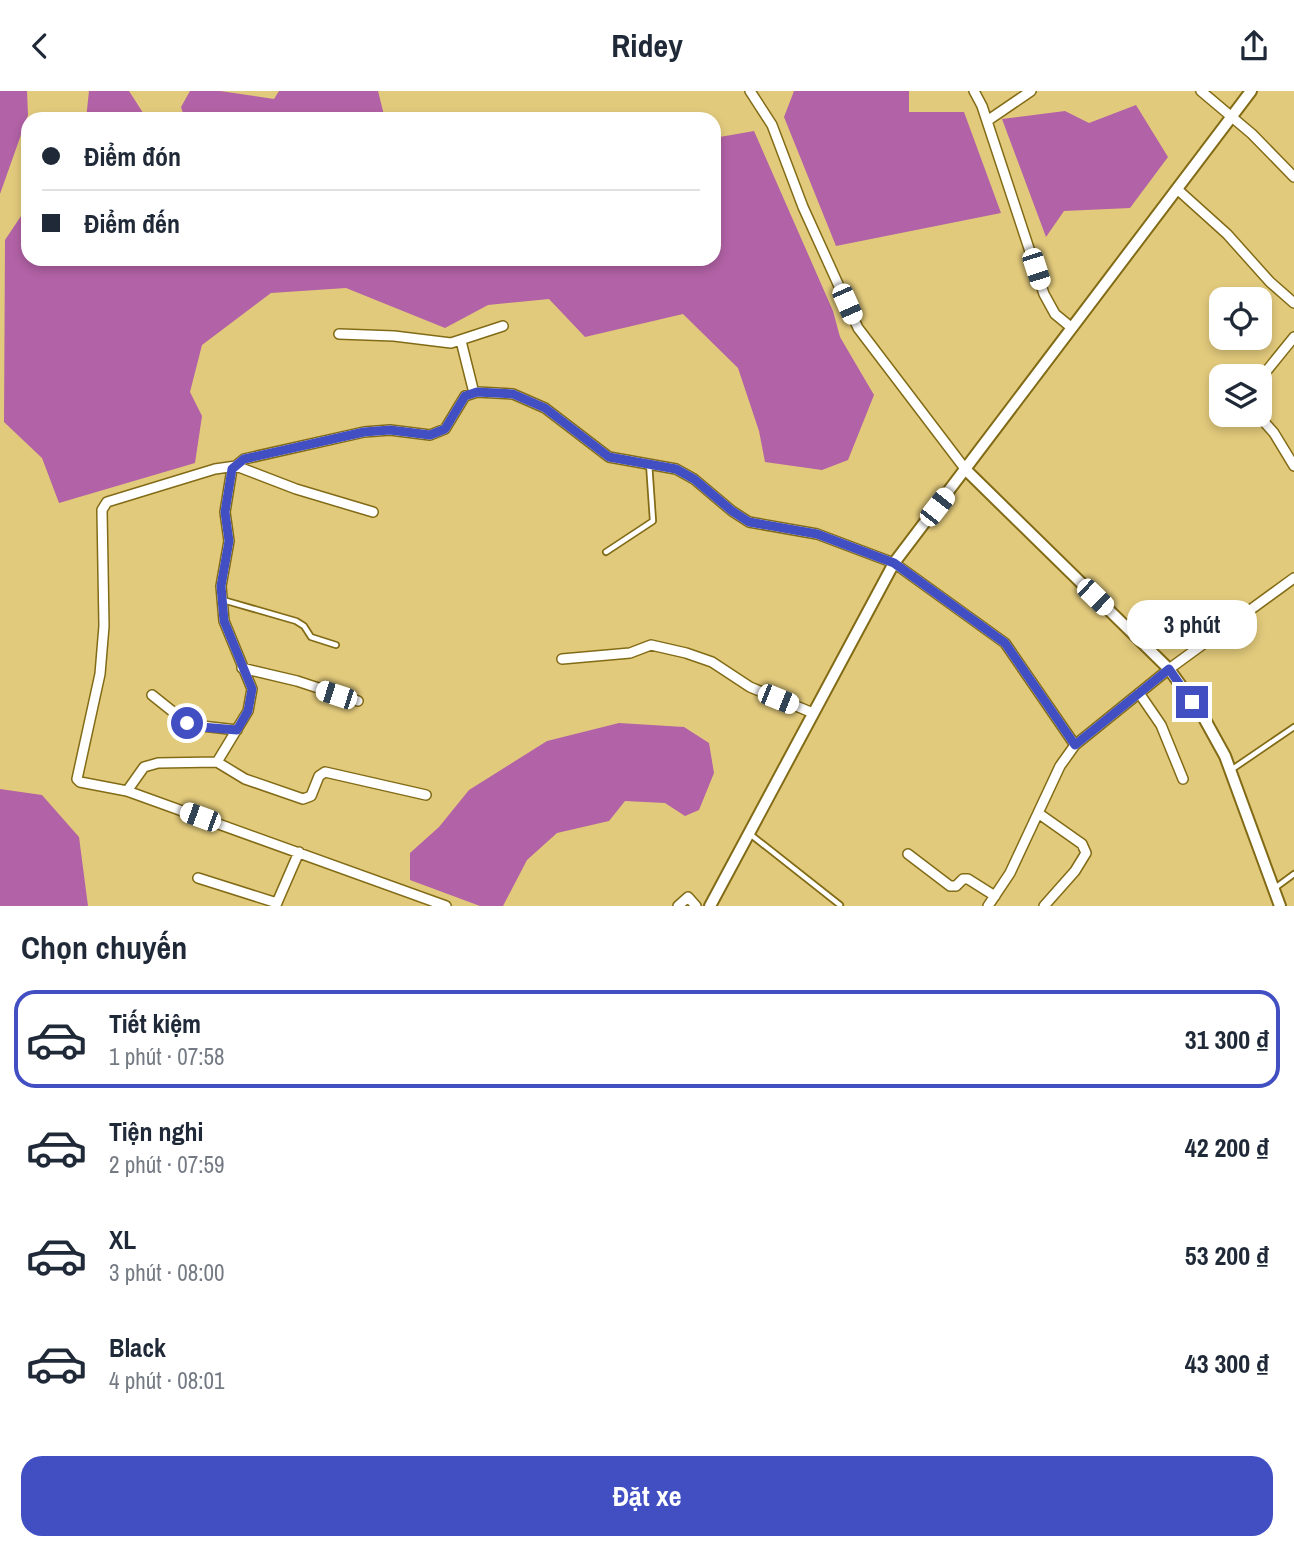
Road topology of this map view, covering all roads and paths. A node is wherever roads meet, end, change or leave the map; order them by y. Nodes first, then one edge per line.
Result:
1 (750, 91) edge
2 (974, 91) edge
3 (1031, 91) edge
4 (1201, 91) edge
5 (1251, 91) edge
6 (1232, 117) junction
7 (987, 121) junction
8 (1294, 177) edge
9 (1177, 189) junction
10 (1294, 303) edge
11 (503, 326) dead end
12 (1072, 328) junction
13 (339, 334) dead end
14 (1294, 337) edge
15 (461, 341) junction
16 (1272, 364) edge
17 (474, 393) junction
18 (1269, 427) edge
19 (649, 463) junction
20 (236, 466) junction
21 (1294, 466) edge
22 (966, 470) junction
23 (373, 512) dead end
24 (606, 552) dead end
25 (894, 563) junction
26 (1294, 578) edge
27 (222, 600) junction
28 (336, 645) dead end
29 (562, 659) dead end
30 (242, 668) junction
31 (1169, 669) junction
32 (1139, 693) junction
33 (152, 695) dead end
34 (358, 701) dead end
35 (813, 713) junction
36 (1294, 727) edge
37 (237, 730) junction
38 (1075, 745) junction
39 (217, 762) junction
40 (1230, 770) junction
41 (1182, 779) dead end
42 (127, 791) junction
43 (426, 795) dead end
44 (1038, 813) junction
45 (749, 834) junction
46 (299, 852) junction
47 (908, 854) dead end
48 (1294, 874) edge
49 (198, 878) dead end
50 (1274, 888) junction
51 (992, 903) edge
52 (277, 904) edge
53 (840, 905) edge
54 (446, 906) edge
55 (678, 906) edge
56 (696, 906) edge
57 (710, 906) edge
58 (1044, 906) edge
59 (1280, 906) edge

1 - 22 street
2 - 7 street
3 - 7 street
4 - 6 street
5 - 6 street
6 - 8 street
6 - 9 street
7 - 12 street
9 - 10 street
9 - 12 street
11 - 15 street
12 - 22 street
13 - 15 street
14 - 16 street
15 - 17 street
17 - 19 street
17 - 20 street
18 - 21 street
19 - 24 lane
19 - 25 street
20 - 23 street
20 - 27 street
20 - 42 street
22 - 25 street
22 - 31 street
25 - 35 street
25 - 38 street
26 - 31 street
27 - 28 lane
27 - 30 street
29 - 35 street
30 - 34 street
30 - 37 street
31 - 32 street
31 - 40 street
32 - 38 street
32 - 41 street
33 - 37 street
35 - 45 street
36 - 40 lane
37 - 39 street
38 - 44 street
39 - 42 street
39 - 43 street
40 - 50 street
42 - 46 street
44 - 51 street
44 - 58 street
45 - 53 lane
45 - 57 street
46 - 52 street
46 - 54 street
47 - 51 street
48 - 50 lane
49 - 52 street
50 - 59 street
55 - 56 street

